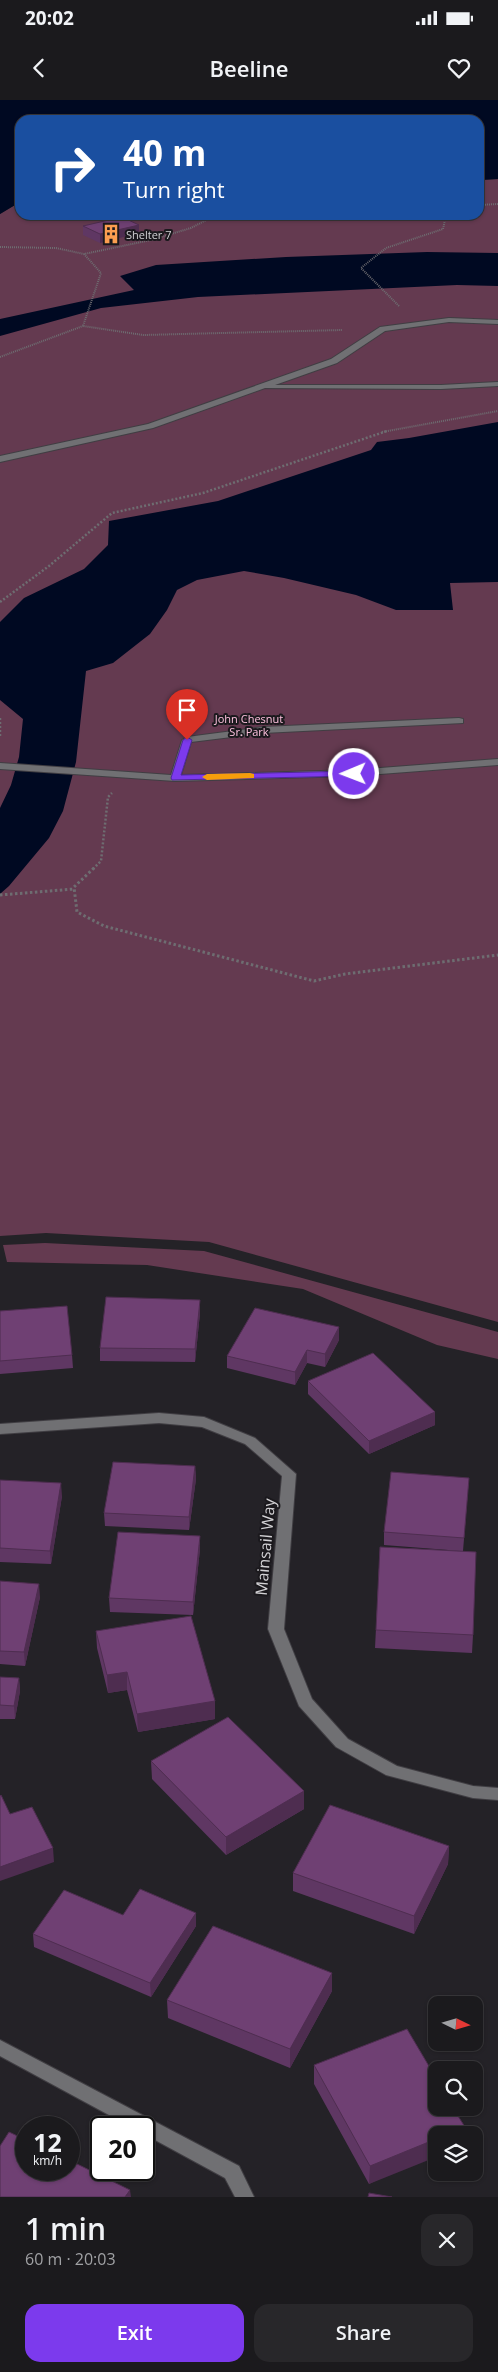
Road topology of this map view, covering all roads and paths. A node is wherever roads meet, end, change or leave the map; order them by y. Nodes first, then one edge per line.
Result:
1 (498, 204) edge
2 (484, 205) edge
3 (206, 220) edge
4 (446, 220) edge
5 (0, 247) edge
6 (84, 254) junction
7 (384, 290) dead end
8 (498, 322) edge
9 (83, 326) junction
10 (383, 330) junction
11 (0, 357) edge
12 (498, 384) edge
13 (257, 387) junction
14 (498, 411) edge
15 (0, 459) edge
16 (0, 602) edge
17 (0, 718) edge
18 (459, 720) dead end
19 (0, 738) edge
20 (498, 762) edge
21 (4, 766) edge
22 (145, 776) junction
23 (175, 778) junction
24 (74, 889) junction
25 (2, 896) edge
26 (498, 955) edge
27 (0, 1429) edge
28 (498, 1794) edge
29 (0, 2047) edge
30 (245, 2197) edge

1 - 2 path
3 - 6 path
4 - 7 path
5 - 6 path
6 - 9 path
8 - 10 street
9 - 10 path
9 - 11 path
10 - 13 street
12 - 13 street
13 - 15 street
14 - 16 path
17 - 19 path
18 - 23 street
20 - 23 street
21 - 22 street
22 - 23 street
22 - 24 path
24 - 25 path
24 - 26 path
27 - 28 street, Mainsail Way
29 - 30 street

